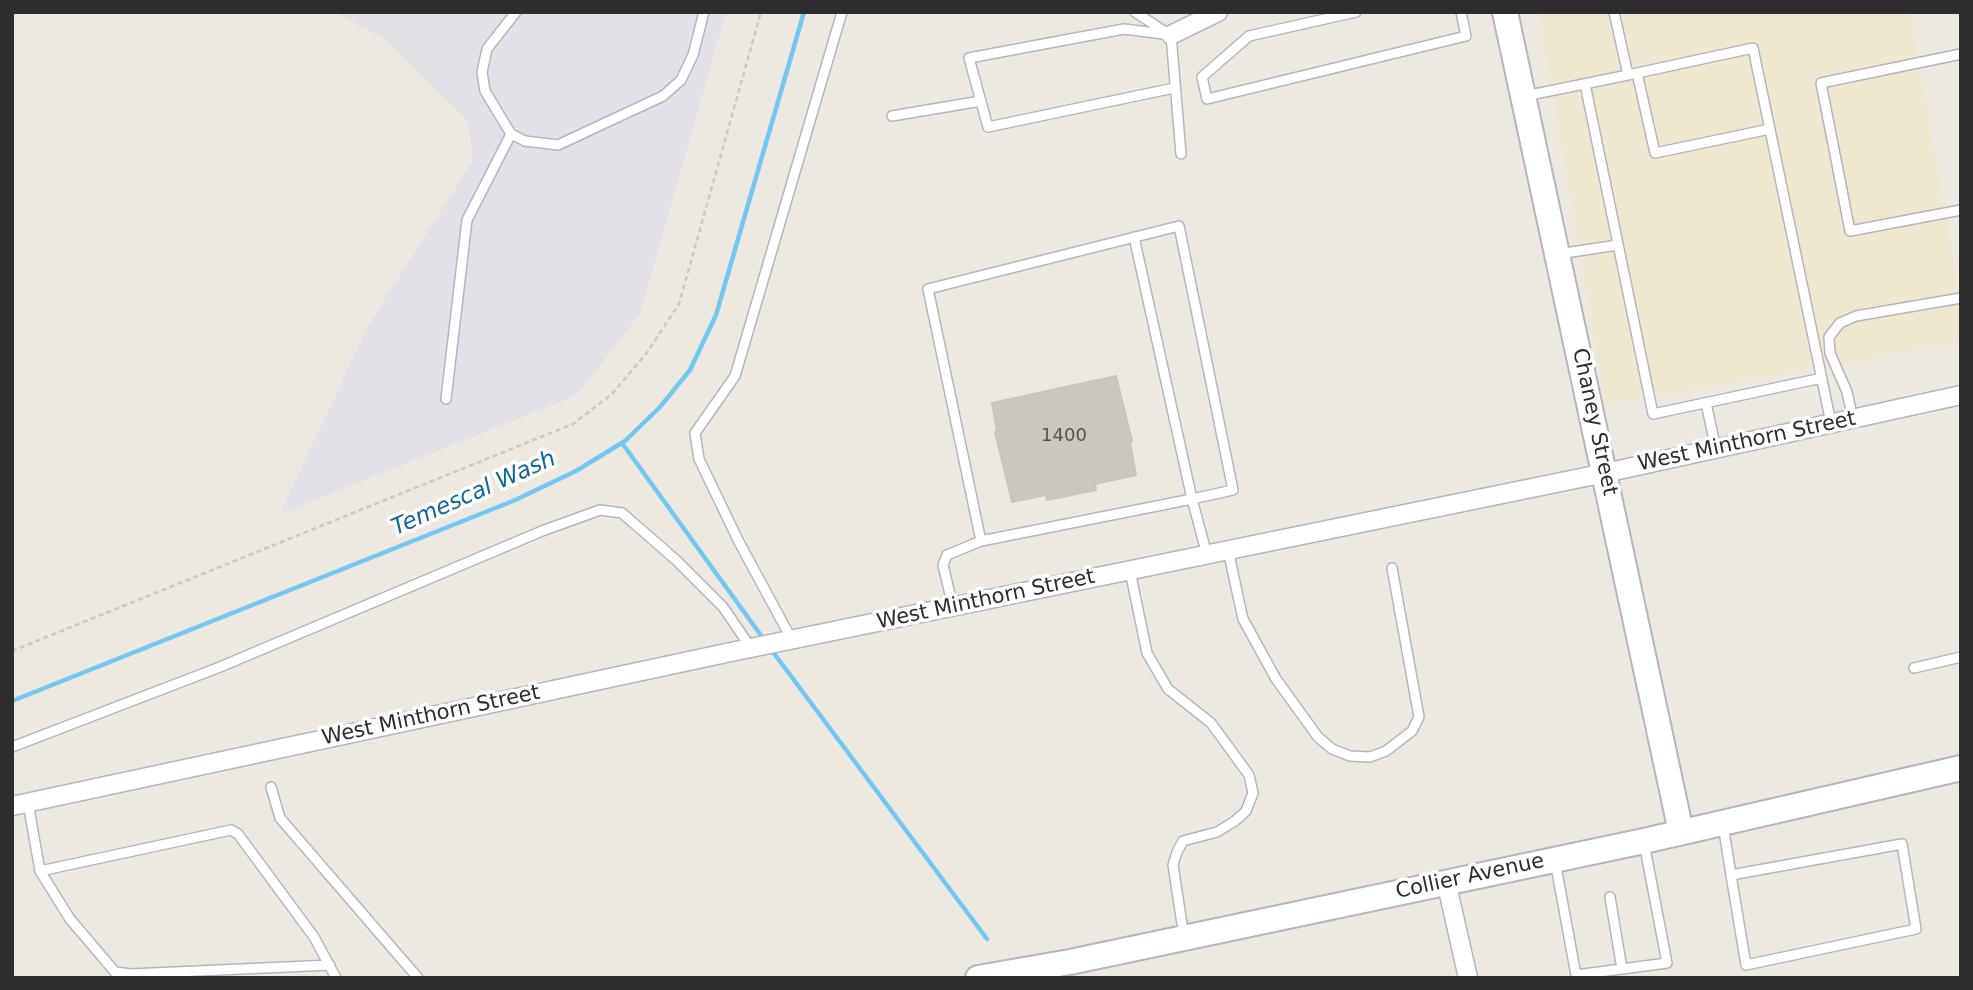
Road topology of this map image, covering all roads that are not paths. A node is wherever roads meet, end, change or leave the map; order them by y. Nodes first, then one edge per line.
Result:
1 (516, 12) edge
2 (704, 12) edge
3 (842, 12) edge
4 (1135, 12) edge
5 (1218, 12) edge
6 (1356, 12) edge
7 (1461, 12) edge
8 (1505, 12) edge
9 (1614, 12) edge
10 (1171, 36) junction
11 (1961, 54) edge
12 (1633, 74) junction
13 (1585, 85) junction
14 (1174, 88) junction
15 (1525, 96) junction
16 (981, 101) junction
17 (892, 116) dead end
18 (1770, 129) junction
19 (511, 134) junction
20 (1181, 154) dead end
21 (1961, 210) edge
22 (1133, 237) junction
23 (1618, 245) junction
24 (1558, 254) junction
25 (1961, 298) edge
26 (1822, 379) junction
27 (1961, 395) edge
28 (446, 399) dead end
29 (1706, 403) junction
30 (1853, 419) junction
31 (1831, 424) junction
32 (1716, 449) junction
33 (1605, 473) junction
34 (1192, 499) junction
35 (981, 541) junction
36 (1228, 550) junction
37 (1207, 555) junction
38 (1392, 568) dead end
39 (1129, 571) junction
40 (953, 607) junction
41 (799, 638) junction
42 (751, 648) junction
43 (1961, 657) edge
44 (1914, 668) dead end
45 (12, 747) edge
46 (1961, 768) edge
47 (271, 787) dead end
48 (20, 805) edge
49 (1723, 824) junction
50 (1681, 832) junction
51 (1644, 841) junction
52 (1555, 859) junction
53 (40, 871) junction
54 (1731, 875) junction
55 (1446, 881) junction
56 (1610, 897) dead end
57 (1184, 937) junction
58 (330, 965) junction
59 (1622, 969) junction
60 (335, 978) edge
61 (418, 978) edge
62 (978, 978) edge
63 (1468, 978) edge

1 - 19 lane
2 - 19 lane
3 - 41 lane
4 - 10 lane
5 - 10 street
6 - 7 lane
8 - 15 main road, Chaney Street
9 - 12 lane
10 - 14 lane
10 - 16 lane
11 - 21 lane
12 - 13 lane
12 - 18 lane
12 - 18 lane
13 - 15 lane
13 - 23 lane
14 - 16 lane
14 - 20 lane
15 - 24 main road, Chaney Street
16 - 17 lane
18 - 26 lane
19 - 28 lane
22 - 34 lane
22 - 34 lane
22 - 35 lane
23 - 24 lane
23 - 29 lane
24 - 33 main road, Chaney Street
25 - 30 lane
26 - 29 lane
26 - 31 lane
27 - 30 street, West Minthorn Street
29 - 32 lane
30 - 31 street, West Minthorn Street
31 - 32 street, West Minthorn Street
32 - 33 street, West Minthorn Street
33 - 36 street, West Minthorn Street
33 - 50 main road, Chaney Street
34 - 35 lane
34 - 37 lane
35 - 40 lane
36 - 37 street, West Minthorn Street
36 - 38 lane
37 - 39 street, West Minthorn Street
39 - 40 street, West Minthorn Street
39 - 57 lane
40 - 41 street, West Minthorn Street
41 - 42 street, West Minthorn Street
42 - 45 lane
42 - 48 street, West Minthorn Street
43 - 44 lane
46 - 49 main road, Collier Avenue
47 - 61 lane
48 - 53 lane
49 - 50 main road, Collier Avenue
49 - 54 lane
50 - 51 main road, Collier Avenue
51 - 52 main road, Collier Avenue
51 - 59 lane
52 - 55 main road, Collier Avenue
52 - 59 lane
53 - 58 lane
53 - 58 lane
54 - 54 lane
55 - 57 main road, Collier Avenue
55 - 63 street
56 - 59 lane
57 - 62 main road, Collier Avenue
58 - 60 lane

